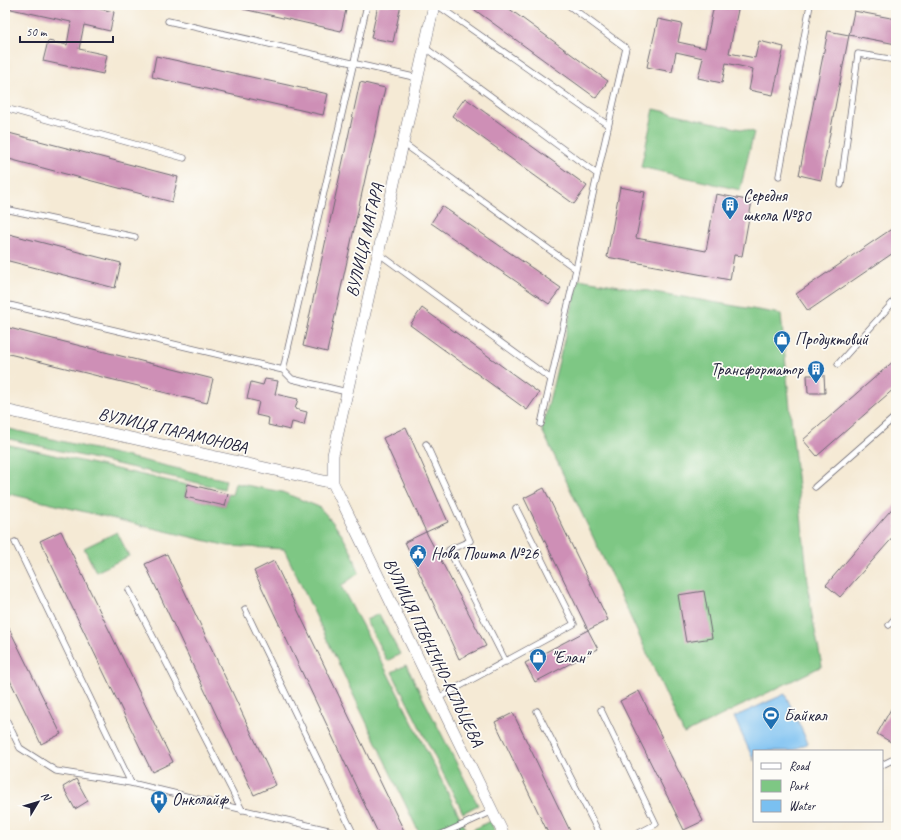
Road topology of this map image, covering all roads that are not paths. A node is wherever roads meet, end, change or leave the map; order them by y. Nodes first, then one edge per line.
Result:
1 (367, 5) edge
2 (434, 5) edge
3 (437, 5) edge
4 (568, 5) edge
5 (810, 5) edge
6 (168, 21) dead end
7 (424, 47) junction
8 (896, 60) edge
9 (354, 64) junction
10 (418, 78) junction
11 (5, 108) edge
12 (608, 125) junction
13 (403, 143) junction
14 (184, 158) dead end
15 (597, 174) junction
16 (779, 176) dead end
17 (841, 185) dead end
18 (5, 209) edge
19 (135, 237) dead end
20 (378, 253) junction
21 (576, 269) junction
22 (896, 299) edge
23 (5, 304) edge
24 (838, 364) dead end
25 (283, 370) junction
26 (551, 379) junction
27 (347, 392) junction
28 (5, 410) edge
29 (896, 416) edge
30 (541, 424) dead end
31 (426, 444) dead end
32 (333, 483) junction
33 (815, 487) dead end
34 (516, 508) dead end
35 (15, 542) dead end
36 (129, 590) dead end
37 (245, 608) dead end
38 (896, 617) edge
39 (889, 625) dead end
40 (506, 662) junction
41 (438, 698) junction
42 (601, 710) dead end
43 (537, 711) dead end
44 (5, 717) edge
45 (896, 758) edge
46 (883, 764) edge
47 (131, 783) junction
48 (242, 810) junction
49 (493, 811) junction
50 (349, 835) edge
51 (354, 835) edge
52 (440, 835) edge
53 (504, 835) edge
54 (600, 835) edge
55 (636, 835) edge

1 - 9 lane
2 - 7 street, ВУЛИЦЯ МАГАРА
3 - 12 lane
4 - 12 lane
5 - 16 lane
6 - 9 lane
7 - 10 street, ВУЛИЦЯ МАГАРА
7 - 15 lane
8 - 17 lane
9 - 10 lane
9 - 25 lane
10 - 13 street, ВУЛИЦЯ МАГАРА
11 - 14 lane
12 - 15 lane
13 - 20 street, ВУЛИЦЯ МАГАРА
13 - 21 lane
15 - 21 lane
18 - 19 lane
20 - 26 lane
20 - 27 street, ВУЛИЦЯ МАГАРА
21 - 26 lane
22 - 24 lane
23 - 25 lane
25 - 27 lane
26 - 30 lane
27 - 32 street, ВУЛИЦЯ МАГАРА
28 - 32 street, ВУЛИЦЯ ПАРАМОНОВА
29 - 33 lane
31 - 40 lane
32 - 41 street, ВУЛИЦЯ ПІВНІЧНО-КІЛЬЦЕВА
34 - 40 lane
35 - 47 lane
36 - 48 lane
37 - 51 lane
38 - 39 lane
40 - 41 lane
41 - 49 street, ВУЛИЦЯ ПІВНІЧНО-КІЛЬЦЕВА
42 - 55 lane
43 - 54 lane
44 - 47 lane
45 - 46 lane
47 - 48 lane
48 - 50 lane
49 - 52 lane
49 - 53 street, ВУЛИЦЯ ПІВНІЧНО-КІЛЬЦЕВА

